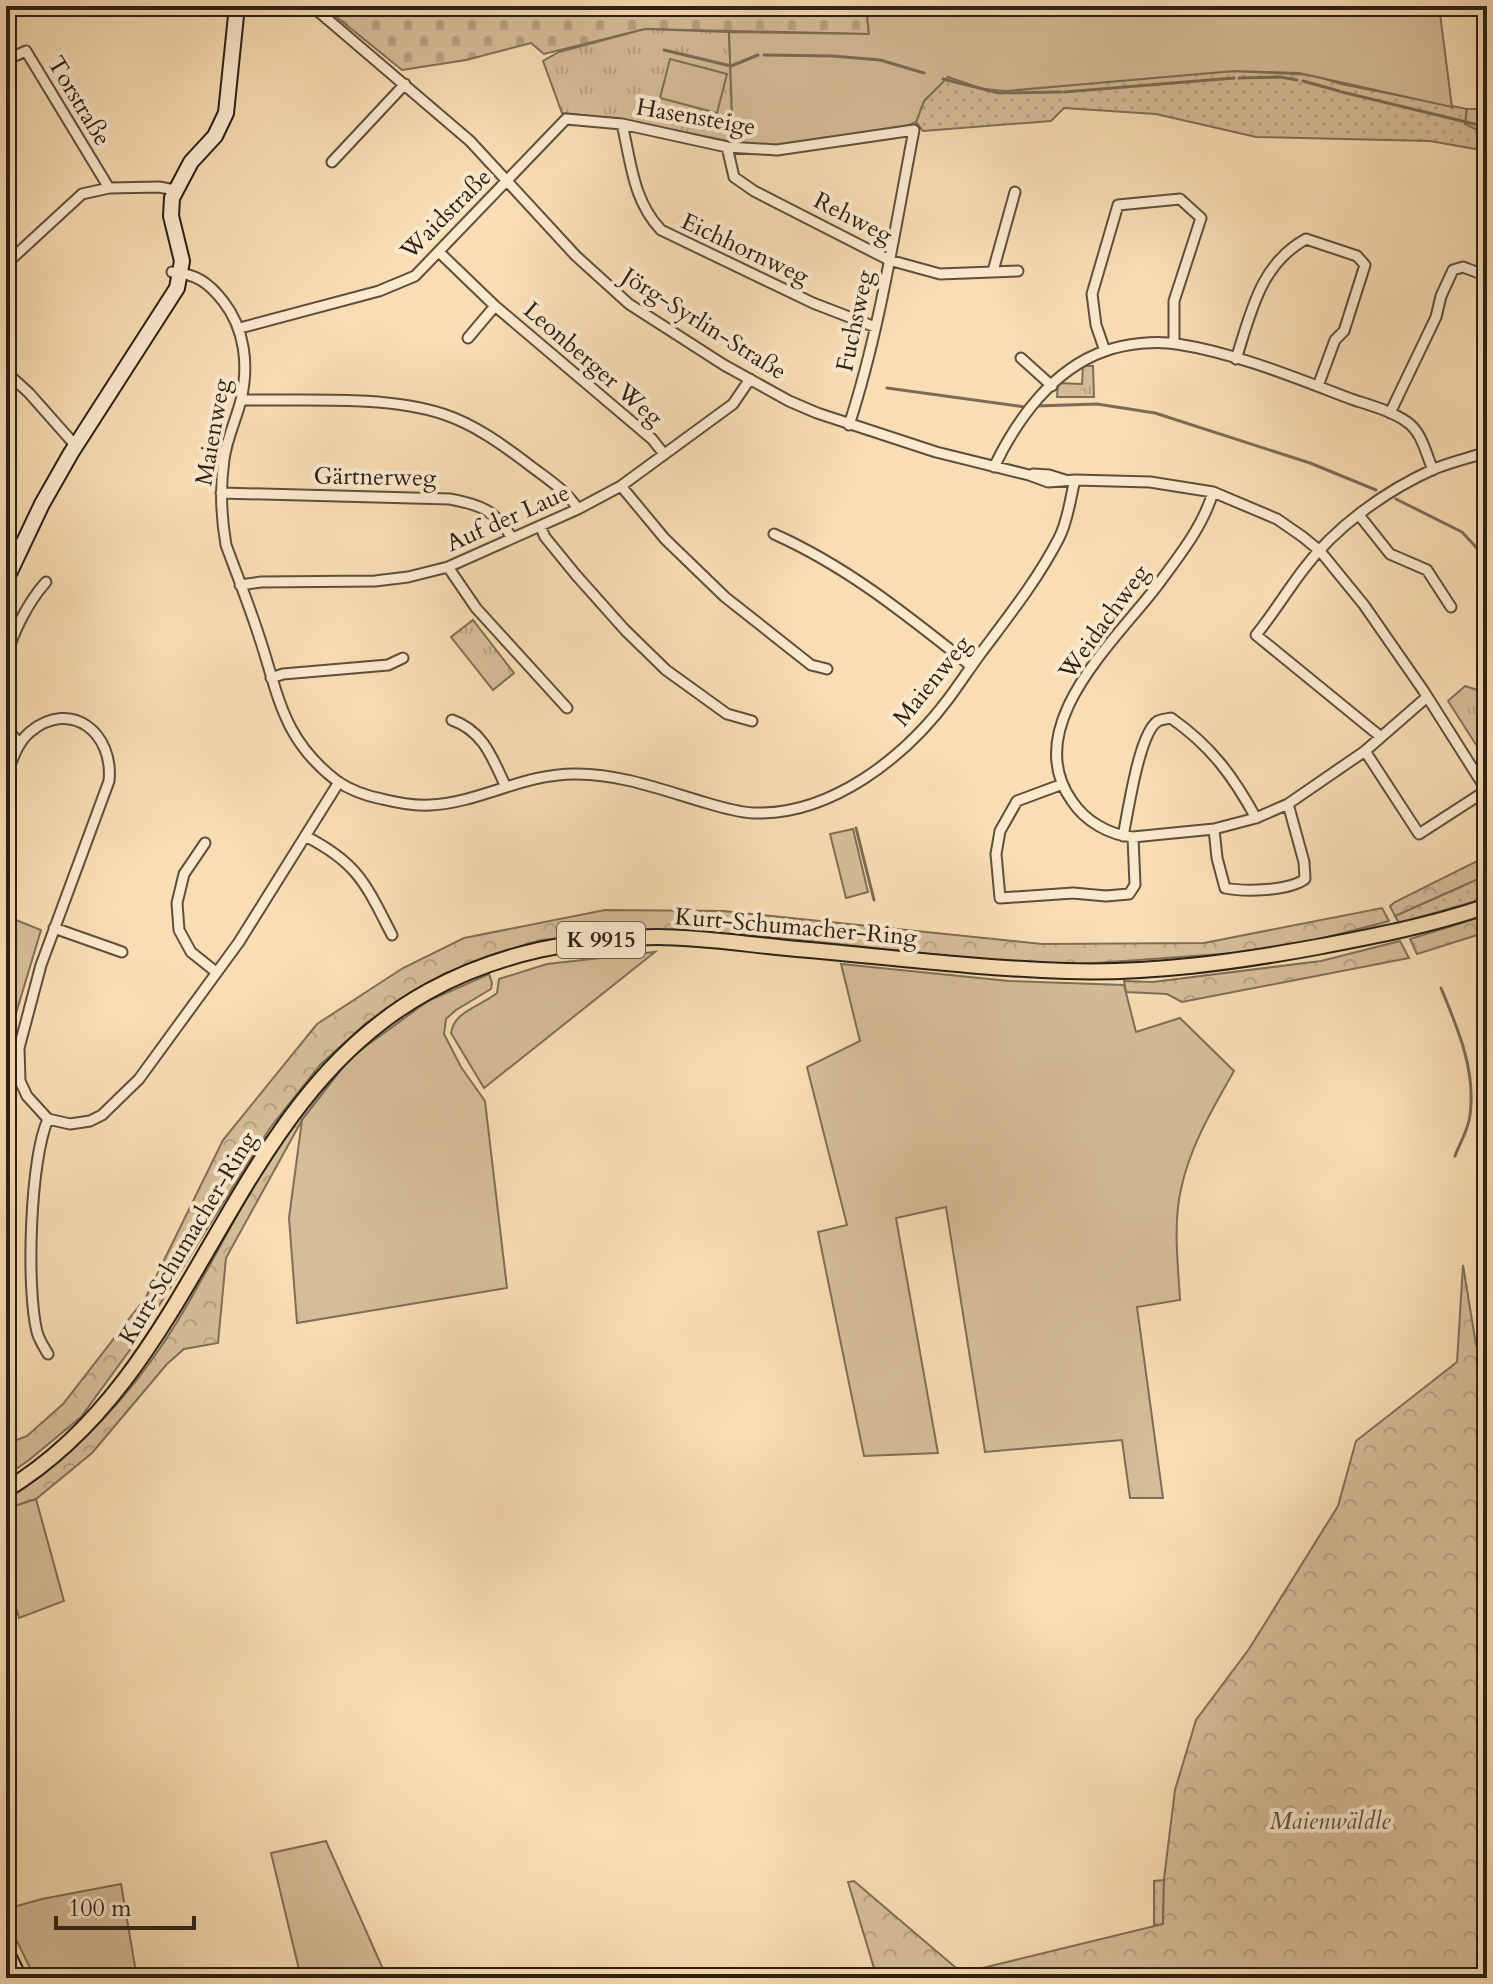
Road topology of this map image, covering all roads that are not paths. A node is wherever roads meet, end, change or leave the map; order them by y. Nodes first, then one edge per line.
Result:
1 (237, 6) edge
2 (312, 6) edge
3 (7, 58) edge
4 (405, 84) junction
5 (566, 119) joint
6 (622, 124) junction
7 (914, 130) joint
8 (727, 147) junction
9 (332, 162) dead end
10 (507, 181) junction
11 (109, 188) junction
12 (170, 189) junction
13 (1015, 192) dead end
14 (439, 252) junction
15 (889, 260) junction
16 (6, 264) edge
17 (993, 271) junction
18 (1018, 271) dead end
19 (176, 272) junction
20 (1487, 276) edge
21 (495, 306) junction
22 (875, 327) junction
23 (240, 328) junction
24 (468, 338) dead end
25 (1174, 343) junction
26 (1105, 351) junction
27 (1021, 358) dead end
28 (1236, 359) junction
29 (6, 372) edge
30 (750, 379) junction
31 (1052, 386) junction
32 (1318, 386) junction
33 (241, 400) junction
34 (1390, 413) junction
35 (849, 425) junction
36 (75, 445) junction
37 (1487, 452) edge
38 (664, 454) junction
39 (994, 467) junction
40 (1433, 470) junction
41 (1070, 480) junction
42 (621, 486) junction
43 (1213, 492) junction
44 (221, 493) junction
45 (578, 509) junction
46 (1359, 515) junction
47 (540, 526) junction
48 (774, 534) dead end
49 (512, 538) junction
50 (1320, 551) junction
51 (10, 559) edge
52 (448, 567) junction
53 (6, 580) edge
54 (46, 582) dead end
55 (240, 585) junction
56 (1451, 607) dead end
57 (6, 658) edge
58 (403, 658) dead end
59 (971, 666) junction
60 (827, 669) dead end
61 (271, 678) junction
62 (1427, 697) junction
63 (567, 708) dead end
64 (452, 720) dead end
65 (752, 721) dead end
66 (6, 728) edge
67 (1381, 737) junction
68 (19, 743) junction
69 (1365, 751) junction
70 (6, 775) edge
71 (339, 782) junction
72 (505, 785) junction
73 (1060, 785) junction
74 (1487, 790) edge
75 (1288, 804) junction
76 (1256, 818) junction
77 (1214, 829) junction
78 (1128, 836) junction
79 (307, 837) junction
80 (205, 843) dead end
81 (1487, 906) edge
82 (54, 928) junction
83 (392, 935) dead end
84 (122, 952) dead end
85 (216, 972) junction
86 (48, 1119) junction
87 (48, 1354) dead end
88 (6, 1490) edge
89 (6, 1951) edge
90 (19, 1978) edge

1 - 12 street
2 - 4 street, Jörg-Syrlin-Straße
3 - 11 street, Torstraße
4 - 9 street
4 - 10 street, Jörg-Syrlin-Straße
5 - 6 street, Hasensteige
5 - 10 street, Waidstraße
6 - 8 street, Hasensteige
6 - 22 street, Eichhornweg
7 - 8 street, Hasensteige
7 - 15 street, Fuchsweg
8 - 15 street, Rehweg
10 - 14 street, Waidstraße
10 - 30 street, Jörg-Syrlin-Straße
11 - 12 street
11 - 16 street
12 - 19 street
13 - 17 street
14 - 21 street, Leonberger Weg
14 - 23 street, Waidstraße
15 - 17 street, Rehweg
15 - 22 street, Fuchsweg
17 - 18 street, Rehweg
19 - 23 street, Maienweg
19 - 36 street
20 - 34 street
21 - 24 street, Leonberger Weg
21 - 38 street, Leonberger Weg
22 - 35 street, Fuchsweg
23 - 33 street, Maienweg
25 - 26 street
25 - 26 street
25 - 28 street
26 - 31 street
27 - 31 street
28 - 32 street
28 - 32 street
29 - 36 street
30 - 35 street, Jörg-Syrlin-Straße
30 - 38 street, Auf der Laue
31 - 39 street
32 - 34 street
33 - 44 street, Maienweg
33 - 45 street
34 - 40 street
35 - 39 street, Jörg-Syrlin-Straße
36 - 51 street
37 - 40 street
38 - 42 street, Auf der Laue
39 - 41 street, Jörg-Syrlin-Straße
40 - 46 street
41 - 43 street, Jörg-Syrlin-Straße
41 - 59 street, Maienweg
42 - 45 street, Auf der Laue
42 - 60 street
43 - 50 street, Jörg-Syrlin-Straße
43 - 73 street, Weidachweg
44 - 49 street, Gärtnerweg
44 - 55 street, Maienweg
45 - 47 street, Auf der Laue
46 - 50 street
46 - 56 street
47 - 49 street, Auf der Laue
47 - 65 street
48 - 59 street
49 - 52 street, Auf der Laue
50 - 62 street, Jörg-Syrlin-Straße
50 - 67 street
51 - 53 street
52 - 55 street, Auf der Laue
52 - 63 street
54 - 57 street
55 - 61 street, Maienweg
58 - 61 street
59 - 72 street, Maienweg
61 - 71 street, Maienweg
62 - 67 street
62 - 74 street, Jörg-Syrlin-Straße
64 - 72 street
66 - 68 street
67 - 69 street
68 - 70 street
68 - 82 street
69 - 74 street, Jörg-Syrlin-Straße
69 - 75 street
71 - 72 street, Maienweg
71 - 79 street
73 - 78 street
73 - 78 street
75 - 76 street
75 - 77 street
76 - 77 street
76 - 78 street
77 - 78 street
79 - 83 street
79 - 85 street
80 - 85 street
81 - 88 main road, Kurt-Schumacher-Ring / K 9915
82 - 84 street
82 - 86 street
85 - 86 street
86 - 87 street
89 - 90 street

